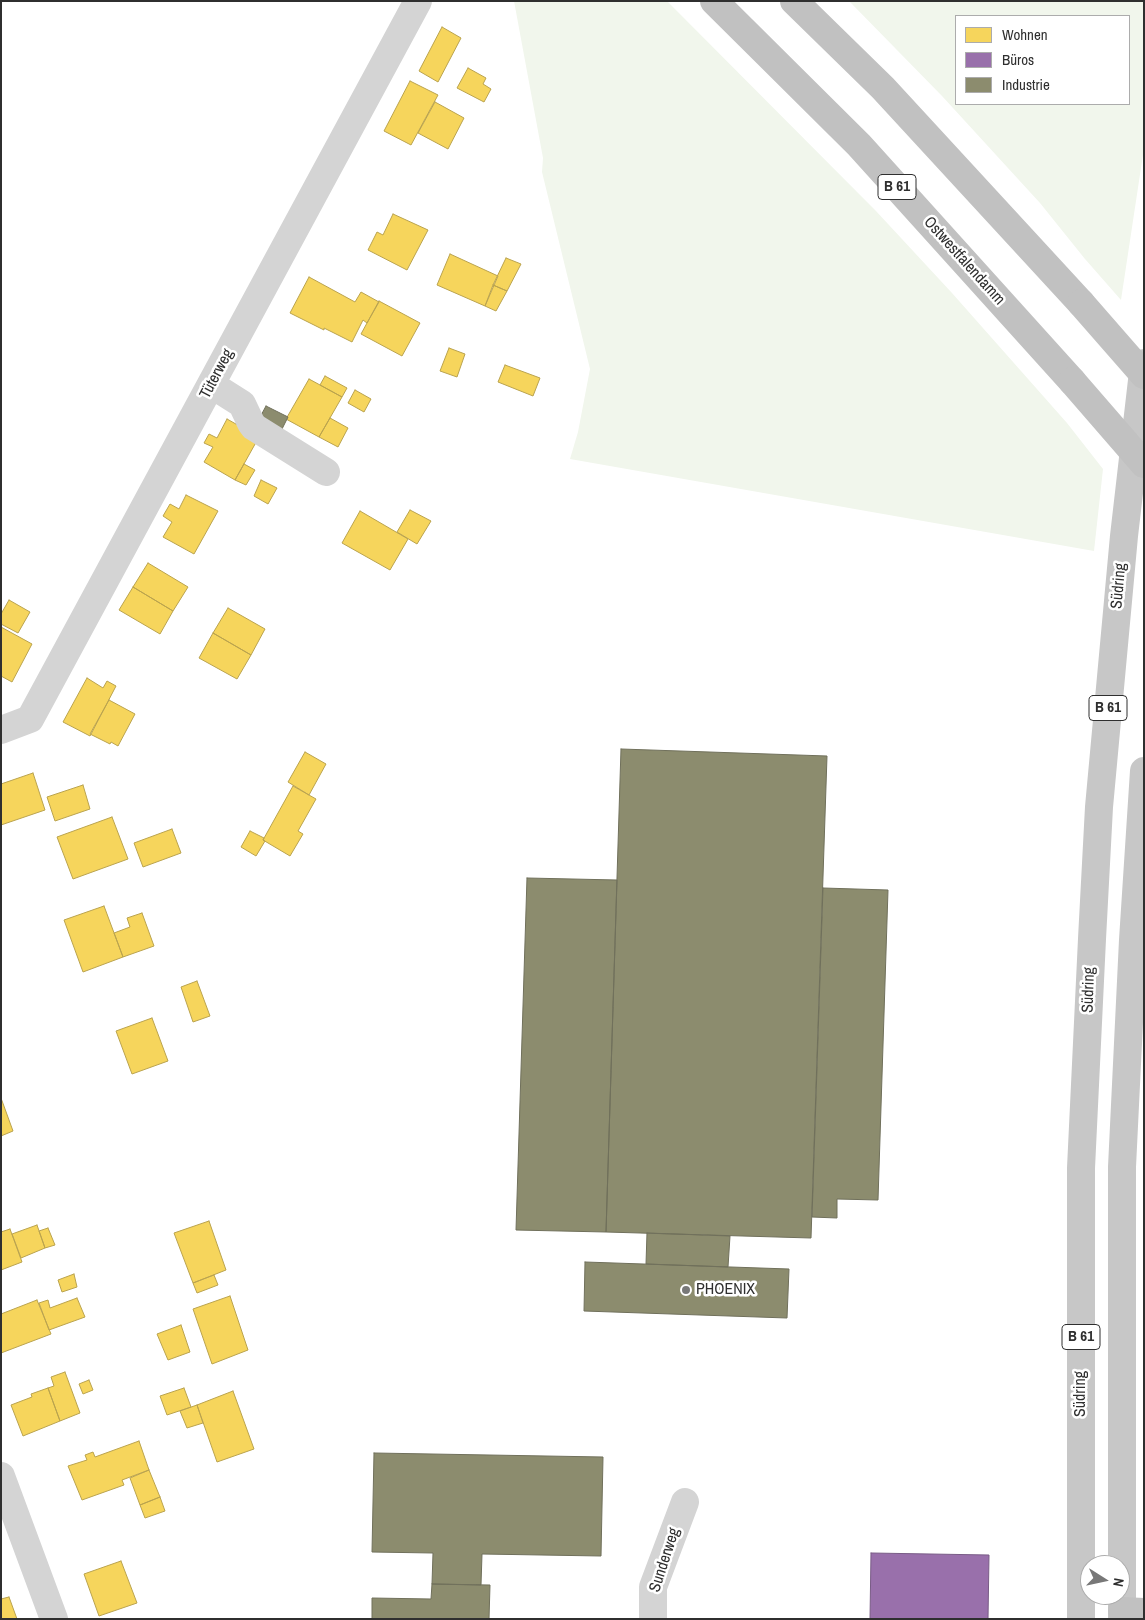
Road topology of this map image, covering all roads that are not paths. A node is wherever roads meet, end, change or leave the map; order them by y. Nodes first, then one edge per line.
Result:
1 (418, 1) edge
2 (714, 1) edge
3 (794, 1) edge
4 (1144, 363) edge
5 (1144, 376) edge
6 (212, 385) junction
7 (1144, 464) edge
8 (326, 472) dead end
9 (1, 730) edge
10 (1144, 771) edge
11 (1, 1476) edge
12 (685, 1502) dead end
13 (1125, 1615) edge
14 (54, 1619) edge
15 (653, 1619) edge
16 (1081, 1619) edge

1 - 6 street, Tüterweg
2 - 7 highway, Ostwestfalendamm / B 61, bridge
3 - 5 highway, bridge
4 - 16 main road, Südring / B 61
6 - 8 street
6 - 9 street, Tüterweg
10 - 13 main road
11 - 14 street
12 - 15 street, Sunderweg

